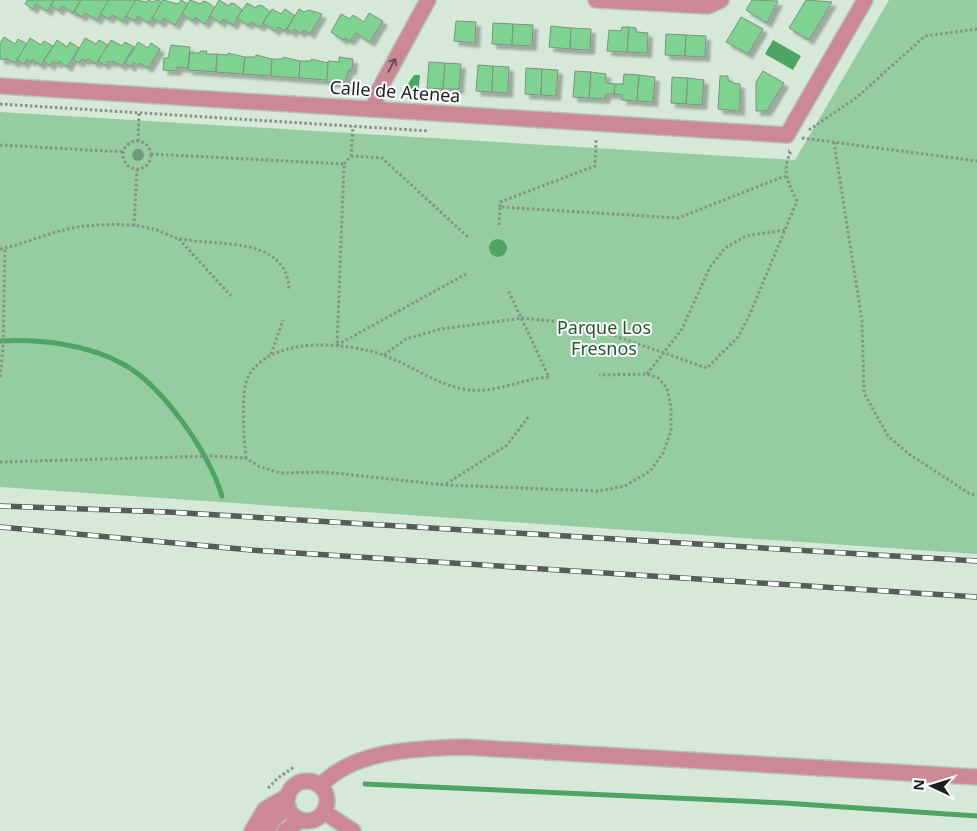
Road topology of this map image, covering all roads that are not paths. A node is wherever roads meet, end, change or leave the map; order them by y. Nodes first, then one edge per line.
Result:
1 (428, 0) edge
2 (596, 0) edge
3 (721, 0) edge
4 (865, 0) edge
5 (0, 86) edge
6 (373, 109) junction
7 (977, 777) edge
8 (320, 786) junction
9 (288, 801) junction
10 (324, 812) junction
11 (301, 820) junction
12 (252, 831) edge
13 (267, 831) edge
14 (285, 831) edge
15 (353, 831) edge

6 -> 1 street
2 - 3 street
4 - 6 street, Calle de Atenea
5 - 6 street, Calle de Atenea
7 - 8 street
8 - 9 street
8 - 10 street
9 - 11 street
9 - 12 street
9 - 13 street
10 - 11 street
10 - 15 street
11 - 14 street

